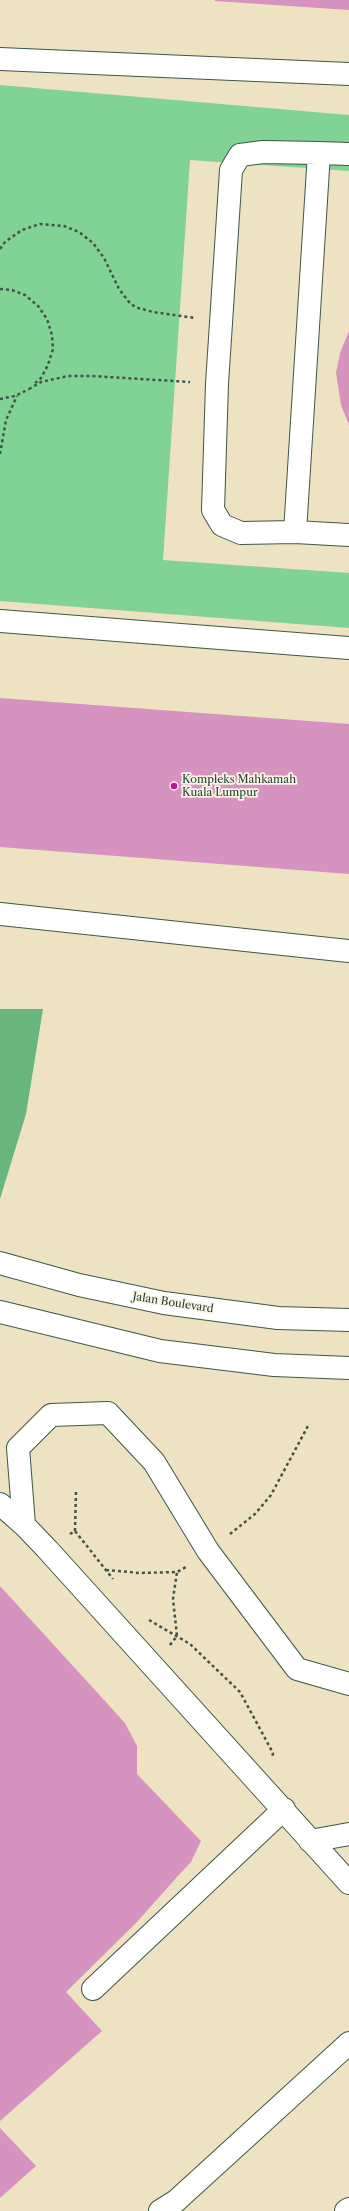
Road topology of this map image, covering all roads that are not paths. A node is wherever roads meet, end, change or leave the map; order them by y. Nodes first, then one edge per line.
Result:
1 (0, 59) edge
2 (349, 74) edge
3 (319, 153) junction
4 (349, 154) edge
5 (295, 532) junction
6 (349, 535) edge
7 (0, 621) edge
8 (349, 648) edge
9 (0, 914) edge
10 (349, 951) edge
11 (0, 1263) edge
12 (0, 1312) edge
13 (349, 1320) edge
14 (349, 1368) edge
15 (0, 1504) edge
16 (24, 1525) junction
17 (349, 1684) edge
18 (277, 1802) junction
19 (349, 1834) edge
20 (310, 1841) junction
21 (349, 1883) edge
22 (93, 1989) dead end
23 (349, 2043) edge
24 (349, 2209) edge
25 (160, 2211) edge
26 (346, 2211) edge

1 - 2 street
3 - 4 street
3 - 5 street
3 - 5 street
5 - 6 street
7 - 8 street
9 - 10 street
11 - 13 street, Jalan Boulevard
12 - 14 street
15 - 16 street
16 - 17 street
16 - 18 street
18 - 20 street
18 - 22 street
19 - 20 street
20 - 21 street
23 - 25 street
24 - 26 street

